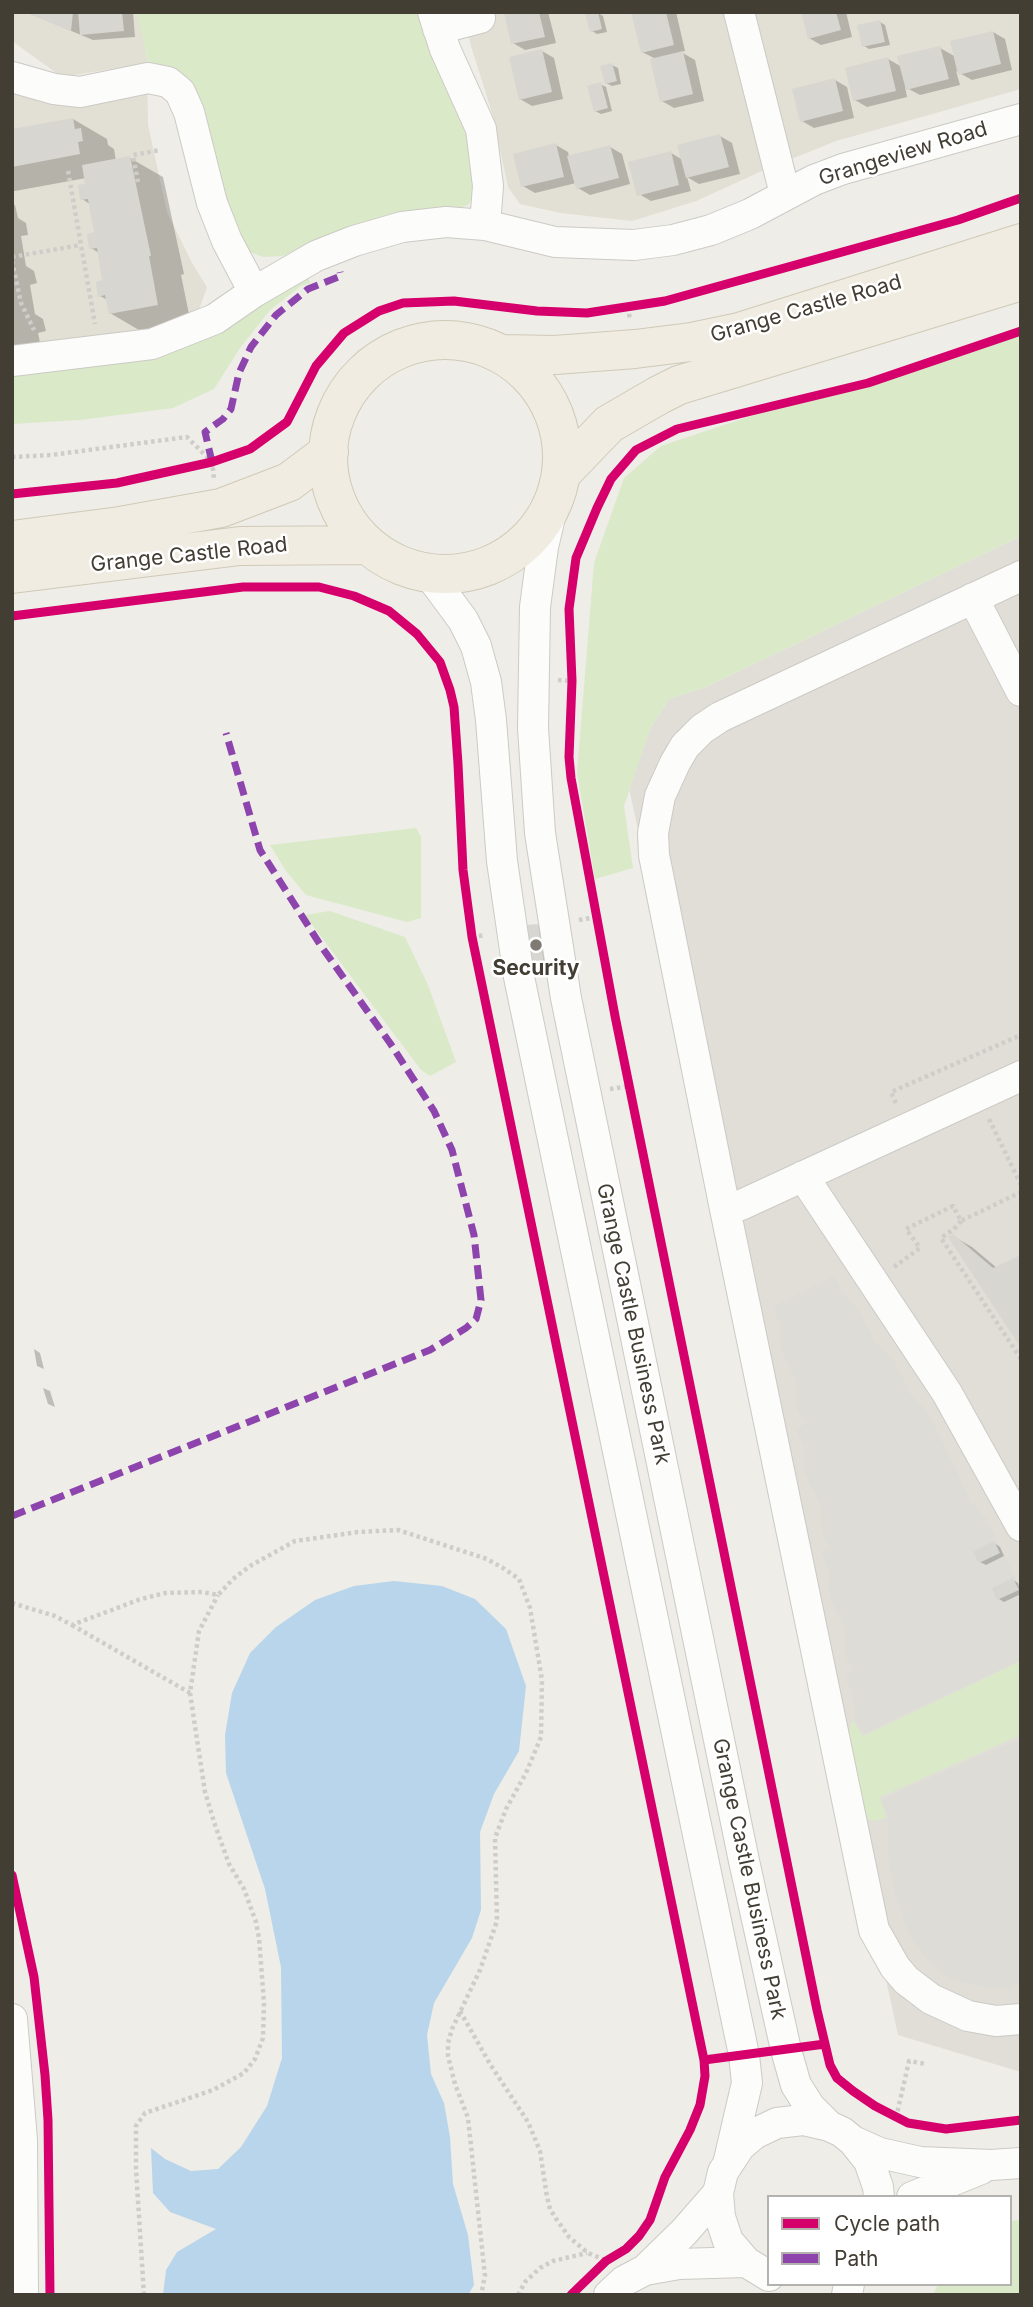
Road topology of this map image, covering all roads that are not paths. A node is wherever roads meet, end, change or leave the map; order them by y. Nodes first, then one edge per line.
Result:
1 (739, 12) edge
2 (480, 18) dead end
3 (436, 21) edge
4 (12, 78) edge
5 (1021, 119) edge
6 (785, 194) junction
7 (485, 225) junction
8 (1021, 243) edge
9 (1021, 281) edge
10 (254, 292) junction
11 (502, 354) junction
12 (12, 361) edge
13 (329, 452) junction
14 (557, 489) junction
15 (12, 540) edge
16 (367, 545) junction
17 (12, 574) edge
18 (429, 574) junction
19 (1021, 576) edge
20 (973, 598) junction
21 (1021, 691) edge
22 (1021, 1076) edge
23 (803, 1176) junction
24 (725, 1209) junction
25 (1021, 1526) edge
26 (12, 2019) edge
27 (1021, 2020) edge
28 (841, 2134) junction
29 (729, 2160) junction
30 (1021, 2163) edge
31 (991, 2165) junction
32 (718, 2193) junction
33 (879, 2195) edge
34 (917, 2195) edge
35 (643, 2271) junction
36 (767, 2277) edge
37 (767, 2278) edge
38 (602, 2282) edge
39 (23, 2295) edge

1 - 6 street
2 - 3 street
3 - 7 street
4 - 10 street
5 - 6 street, Grangeview Road
6 - 7 street, Grangeview Road
7 - 10 street, Grangeview Road
8 - 11 main road, Grange Castle Road
9 - 14 main road, Grange Castle Road
10 - 12 street, Grangeview Road
11 - 13 main road, Grange Castle Road
11 - 14 main road, Grange Castle Road
13 - 15 main road, Grange Castle Road
13 - 16 main road, Grange Castle Road
14 - 18 main road, Grange Castle Road
14 - 28 street, Grange Castle Business Park
16 - 17 main road, Grange Castle Road
16 - 18 main road, Grange Castle Road
18 - 29 street, Grange Castle Business Park
19 - 20 street
20 - 21 street
20 - 24 street
22 - 23 street
23 - 24 street
23 - 25 street
24 - 27 street
26 - 39 street
28 - 29 street
28 - 31 street, Grange Castle Business Park
28 - 33 street
29 - 32 street, Grange Castle Business Park
30 - 31 street, Grange Castle Business Park
31 - 34 street, Grange Castle Business Park
32 - 35 street
32 - 36 street
35 - 37 street
35 - 38 street

